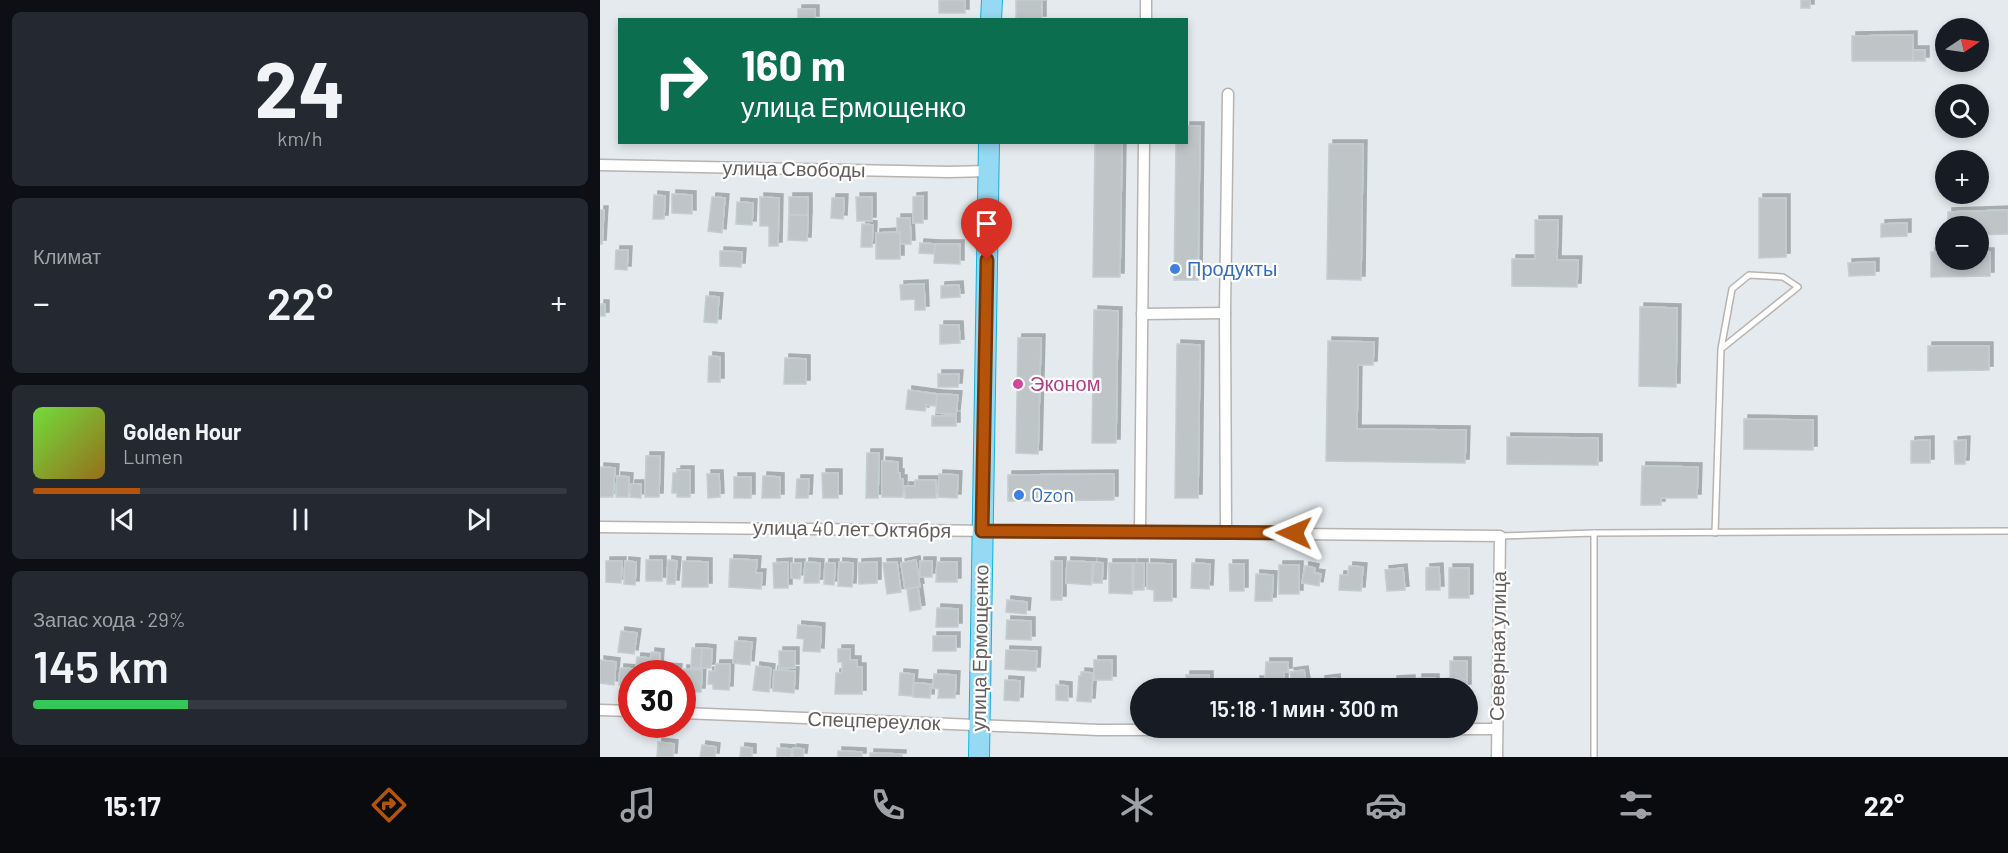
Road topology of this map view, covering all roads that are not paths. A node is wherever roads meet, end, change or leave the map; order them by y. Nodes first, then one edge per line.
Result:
1 (992, 0) edge
2 (1146, 0) edge
3 (991, 18) edge
4 (1146, 18) edge
5 (1228, 94) dead end
6 (989, 144) edge
7 (1144, 144) edge
8 (600, 165) edge
9 (989, 171) junction
10 (1225, 313) junction
11 (1143, 314) junction
12 (1721, 349) junction
13 (600, 527) edge
14 (982, 531) junction
15 (1140, 531) junction
16 (2008, 531) edge
17 (1226, 532) junction
18 (1594, 533) junction
19 (1715, 533) junction
20 (1500, 536) junction
21 (600, 710) edge
22 (618, 711) edge
23 (696, 714) edge
24 (979, 725) junction
25 (1497, 729) junction
26 (979, 757) edge
27 (1497, 757) edge
28 (1594, 757) edge

1 - 3 highway
2 - 4 street
5 - 10 street
6 - 9 highway, улица Ермощенко
7 - 11 street
8 - 9 street, улица Свободы
9 - 14 highway, улица Ермощенко
10 - 11 street
10 - 17 street
11 - 15 street
12 - 12 lane
12 - 19 lane
13 - 14 street, улица 40 лет Октября
14 - 15 street, улица 40 лет Октября
14 - 24 highway, улица Ермощенко
15 - 17 street, улица 40 лет Октября
16 - 19 lane
17 - 20 street, улица 40 лет Октября
18 - 19 lane
18 - 20 lane
18 - 28 lane
20 - 25 street, Северная улица
21 - 22 street
23 - 24 street, Спецпереулок
24 - 25 street, Спецпереулок
24 - 26 highway, улица Ермощенко
25 - 27 street, Северная улица

